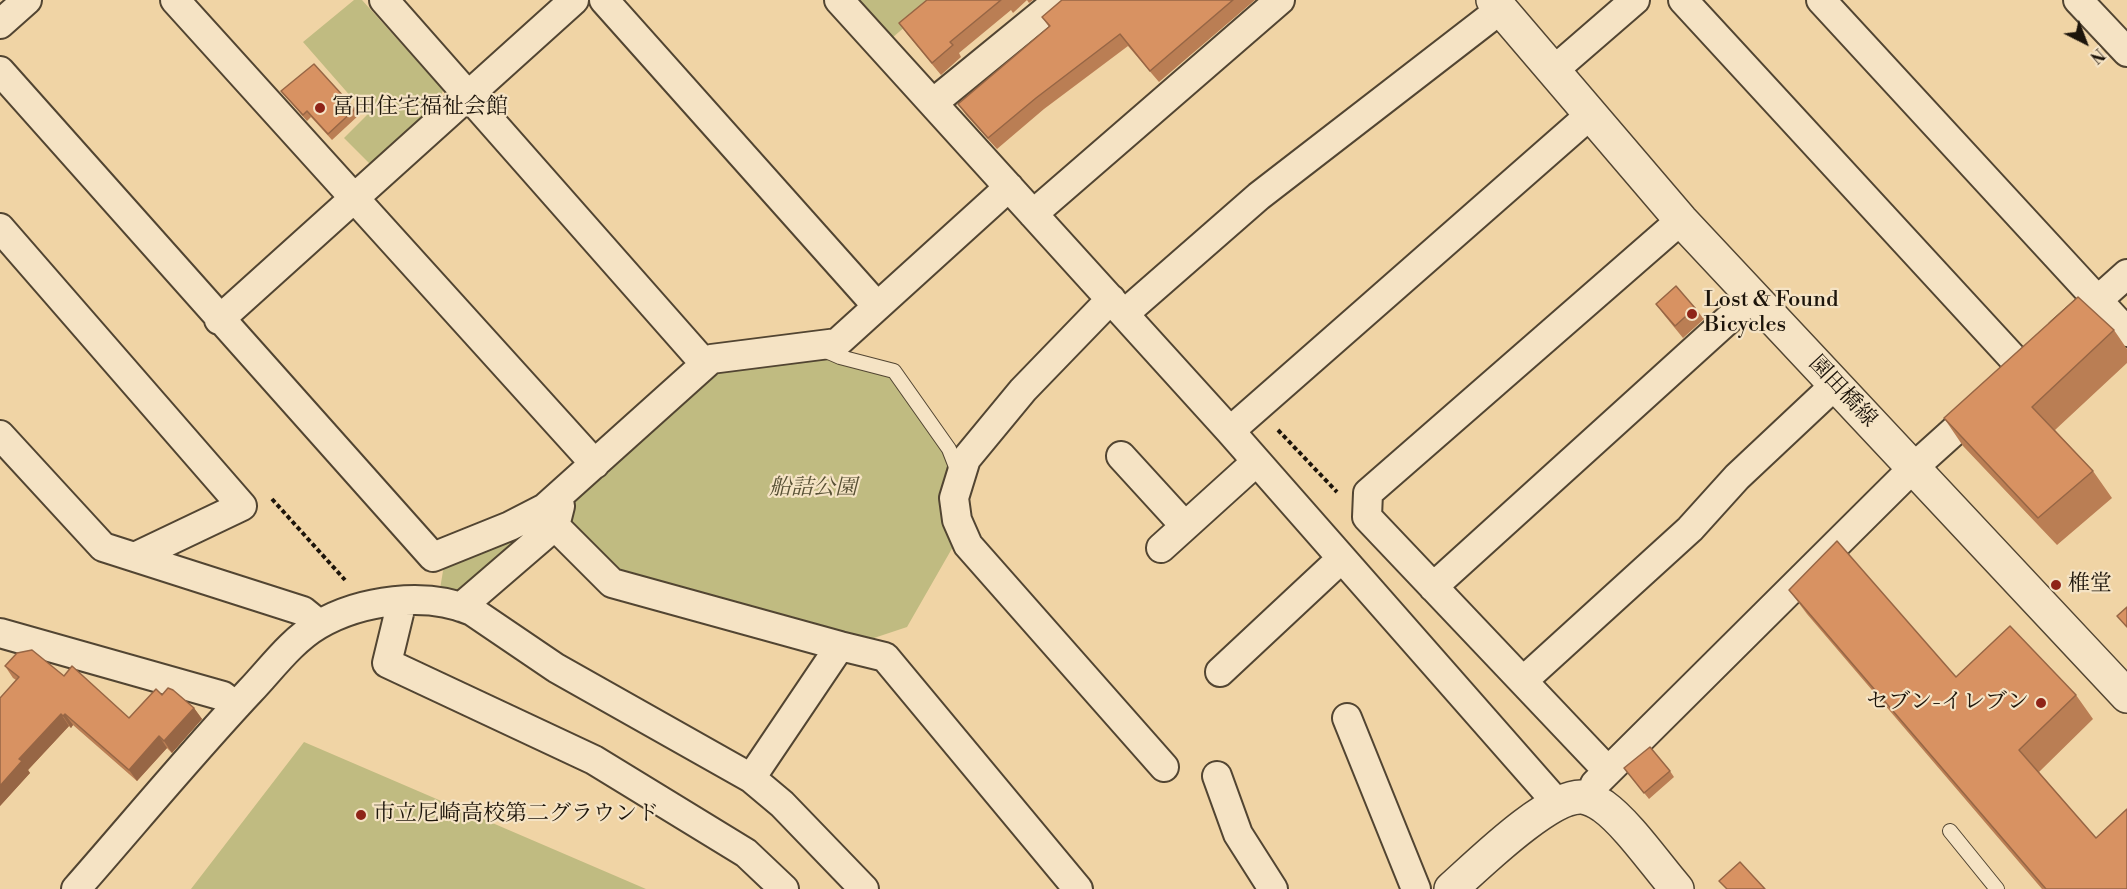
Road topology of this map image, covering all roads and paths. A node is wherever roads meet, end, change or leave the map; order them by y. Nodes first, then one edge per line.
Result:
1 (27, 0) edge
2 (175, 0) edge
3 (384, 0) edge
4 (574, 0) edge
5 (604, 0) edge
6 (839, 0) edge
7 (1059, 0) edge
8 (1280, 0) edge
9 (1635, 0) edge
10 (1683, 0) edge
11 (1821, 0) edge
12 (2078, 0) edge
13 (1497, 5) edge
14 (0, 24) edge
15 (2127, 52) edge
16 (0, 71) edge
17 (1553, 71) junction
18 (469, 96) junction
19 (933, 104) junction
20 (1590, 114) junction
21 (1009, 187) junction
22 (353, 199) junction
23 (1033, 214) junction
24 (1680, 220) junction
25 (0, 228) edge
26 (2127, 274) edge
27 (1753, 297) junction
28 (2098, 300) junction
29 (877, 306) junction
30 (1117, 306) junction
31 (219, 320) junction
32 (2127, 332) edge
33 (814, 346) junction
34 (705, 364) junction
35 (2022, 368) junction
36 (1835, 385) junction
37 (1257, 407) junction
38 (1230, 431) junction
39 (0, 435) edge
40 (1121, 456) dead end
41 (1256, 462) junction
42 (595, 464) junction
43 (1913, 468) junction
44 (958, 478) junction
45 (563, 493) junction
46 (1366, 502) junction
47 (242, 506) junction
48 (555, 526) junction
49 (1185, 526) junction
50 (1161, 548) dead end
51 (137, 556) junction
52 (1341, 559) junction
53 (1433, 587) junction
54 (402, 601) junction
55 (368, 606) junction
56 (461, 607) junction
57 (319, 624) junction
58 (1, 635) edge
59 (840, 646) junction
60 (1220, 672) dead end
61 (1524, 680) junction
62 (2127, 696) edge
63 (236, 706) junction
64 (1347, 718) dead end
65 (1164, 767) dead end
66 (1608, 771) junction
67 (1216, 776) dead end
68 (751, 778) junction
69 (1569, 801) junction
70 (1950, 831) dead end
71 (76, 889) edge
72 (784, 889) edge
73 (864, 889) edge
74 (1078, 889) edge
75 (1273, 889) edge
76 (1416, 889) edge
77 (1451, 889) edge
78 (1677, 889) edge
79 (1997, 889) edge

1 - 14 street
2 - 22 street
3 - 18 street
4 - 18 street
5 - 29 street
6 - 19 street
7 - 19 street
8 - 23 street
9 - 17 street
10 - 35 street
11 - 28 street
12 - 15 street
13 - 17 street, 園田橋線
13 - 30 street
16 - 31 street
17 - 20 street, 園田橋線
18 - 22 street
18 - 34 street
19 - 21 street
20 - 24 street, 園田橋線
20 - 37 street
21 - 23 street
21 - 29 street
22 - 31 street
22 - 42 street
23 - 30 street
24 - 27 street, 園田橋線
24 - 46 street
25 - 47 street
26 - 28 street
27 - 36 street, 園田橋線
27 - 53 street
28 - 32 street
28 - 35 street
29 - 33 street
30 - 38 street
30 - 44 street
31 - 45 street
33 - 34 street
33 - 44 lane
34 - 42 street
35 - 43 street
36 - 43 street, 園田橋線
36 - 61 street
37 - 38 street
37 - 46 path
38 - 41 street
39 - 51 street
40 - 49 street
41 - 49 street
41 - 52 street
42 - 45 street
43 - 62 street, 園田橋線
43 - 66 street
44 - 65 street
45 - 48 street
46 - 53 street
47 - 51 street
47 - 55 path
48 - 56 street
48 - 59 street
49 - 50 street
51 - 57 street
52 - 60 street
52 - 69 street
53 - 61 street
54 - 55 street
54 - 56 street
54 - 72 street
55 - 57 street
56 - 68 street
57 - 63 street
58 - 63 street
59 - 68 street
59 - 74 street
61 - 66 street
63 - 71 street
64 - 76 street
66 - 69 street
67 - 75 street
68 - 73 street
69 - 77 street
69 - 78 street
70 - 79 lane

